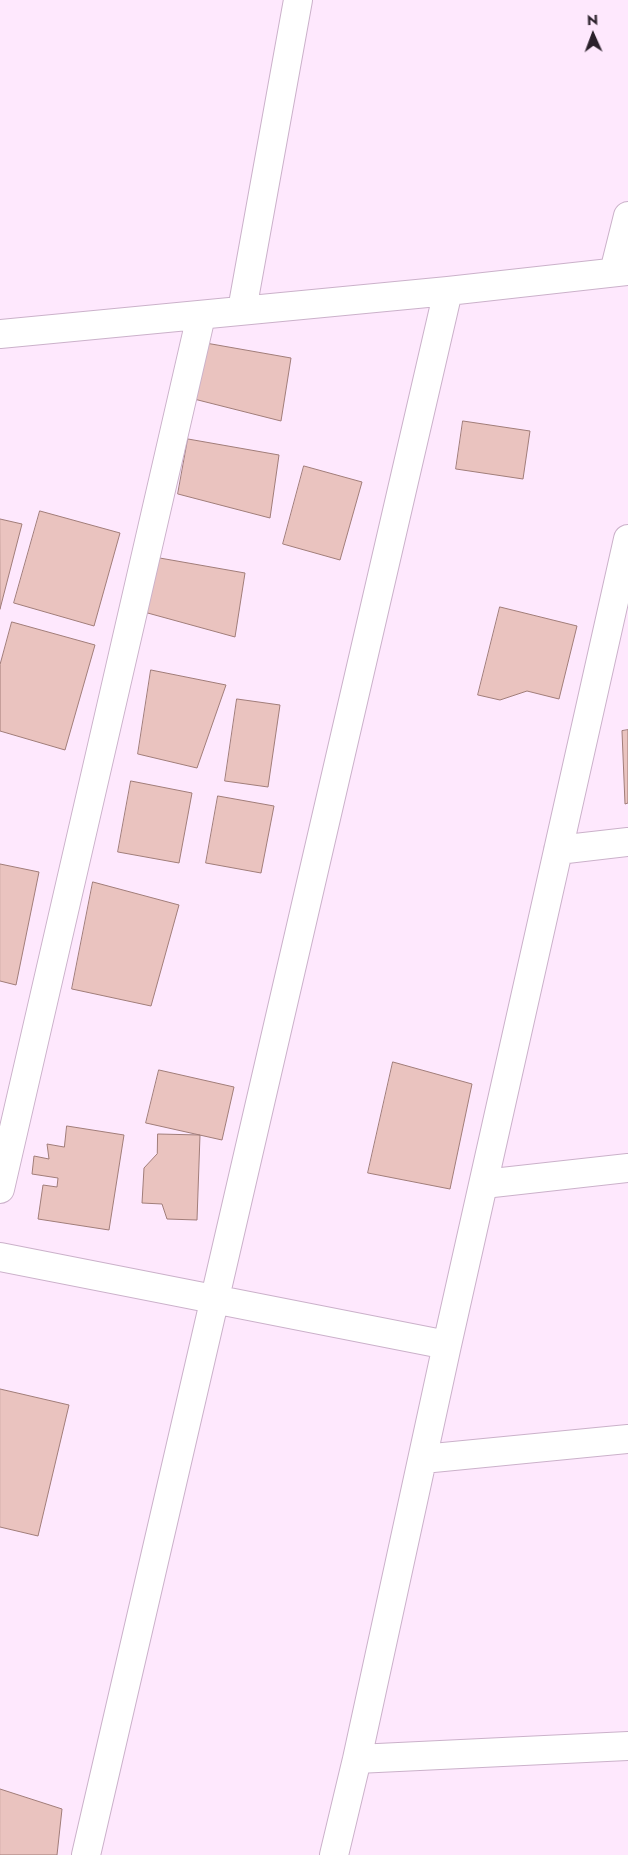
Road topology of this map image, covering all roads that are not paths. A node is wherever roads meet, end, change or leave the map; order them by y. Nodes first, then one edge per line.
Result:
1 (298, 0) edge
2 (628, 216) edge
3 (621, 271) edge
4 (448, 291) junction
5 (242, 310) junction
6 (202, 316) junction
7 (0, 334) edge
8 (628, 539) edge
9 (623, 583) edge
10 (628, 842) edge
11 (558, 850) junction
12 (628, 1168) edge
13 (484, 1184) junction
14 (0, 1189) edge
15 (0, 1257) edge
16 (216, 1299) junction
17 (447, 1345) junction
18 (628, 1439) edge
19 (423, 1459) junction
20 (628, 1746) edge
21 (357, 1759) junction
22 (86, 1855) edge
23 (334, 1855) edge

1 - 5 street
2 - 3 street
3 - 4 street
4 - 5 street
4 - 16 street
5 - 6 street
6 - 7 street
6 - 14 street
8 - 9 street
9 - 11 street
10 - 11 street
11 - 13 street
12 - 13 street
13 - 17 street
15 - 16 street
16 - 17 street
16 - 22 street
17 - 19 street
18 - 19 street
19 - 21 street
20 - 21 street
21 - 23 street

